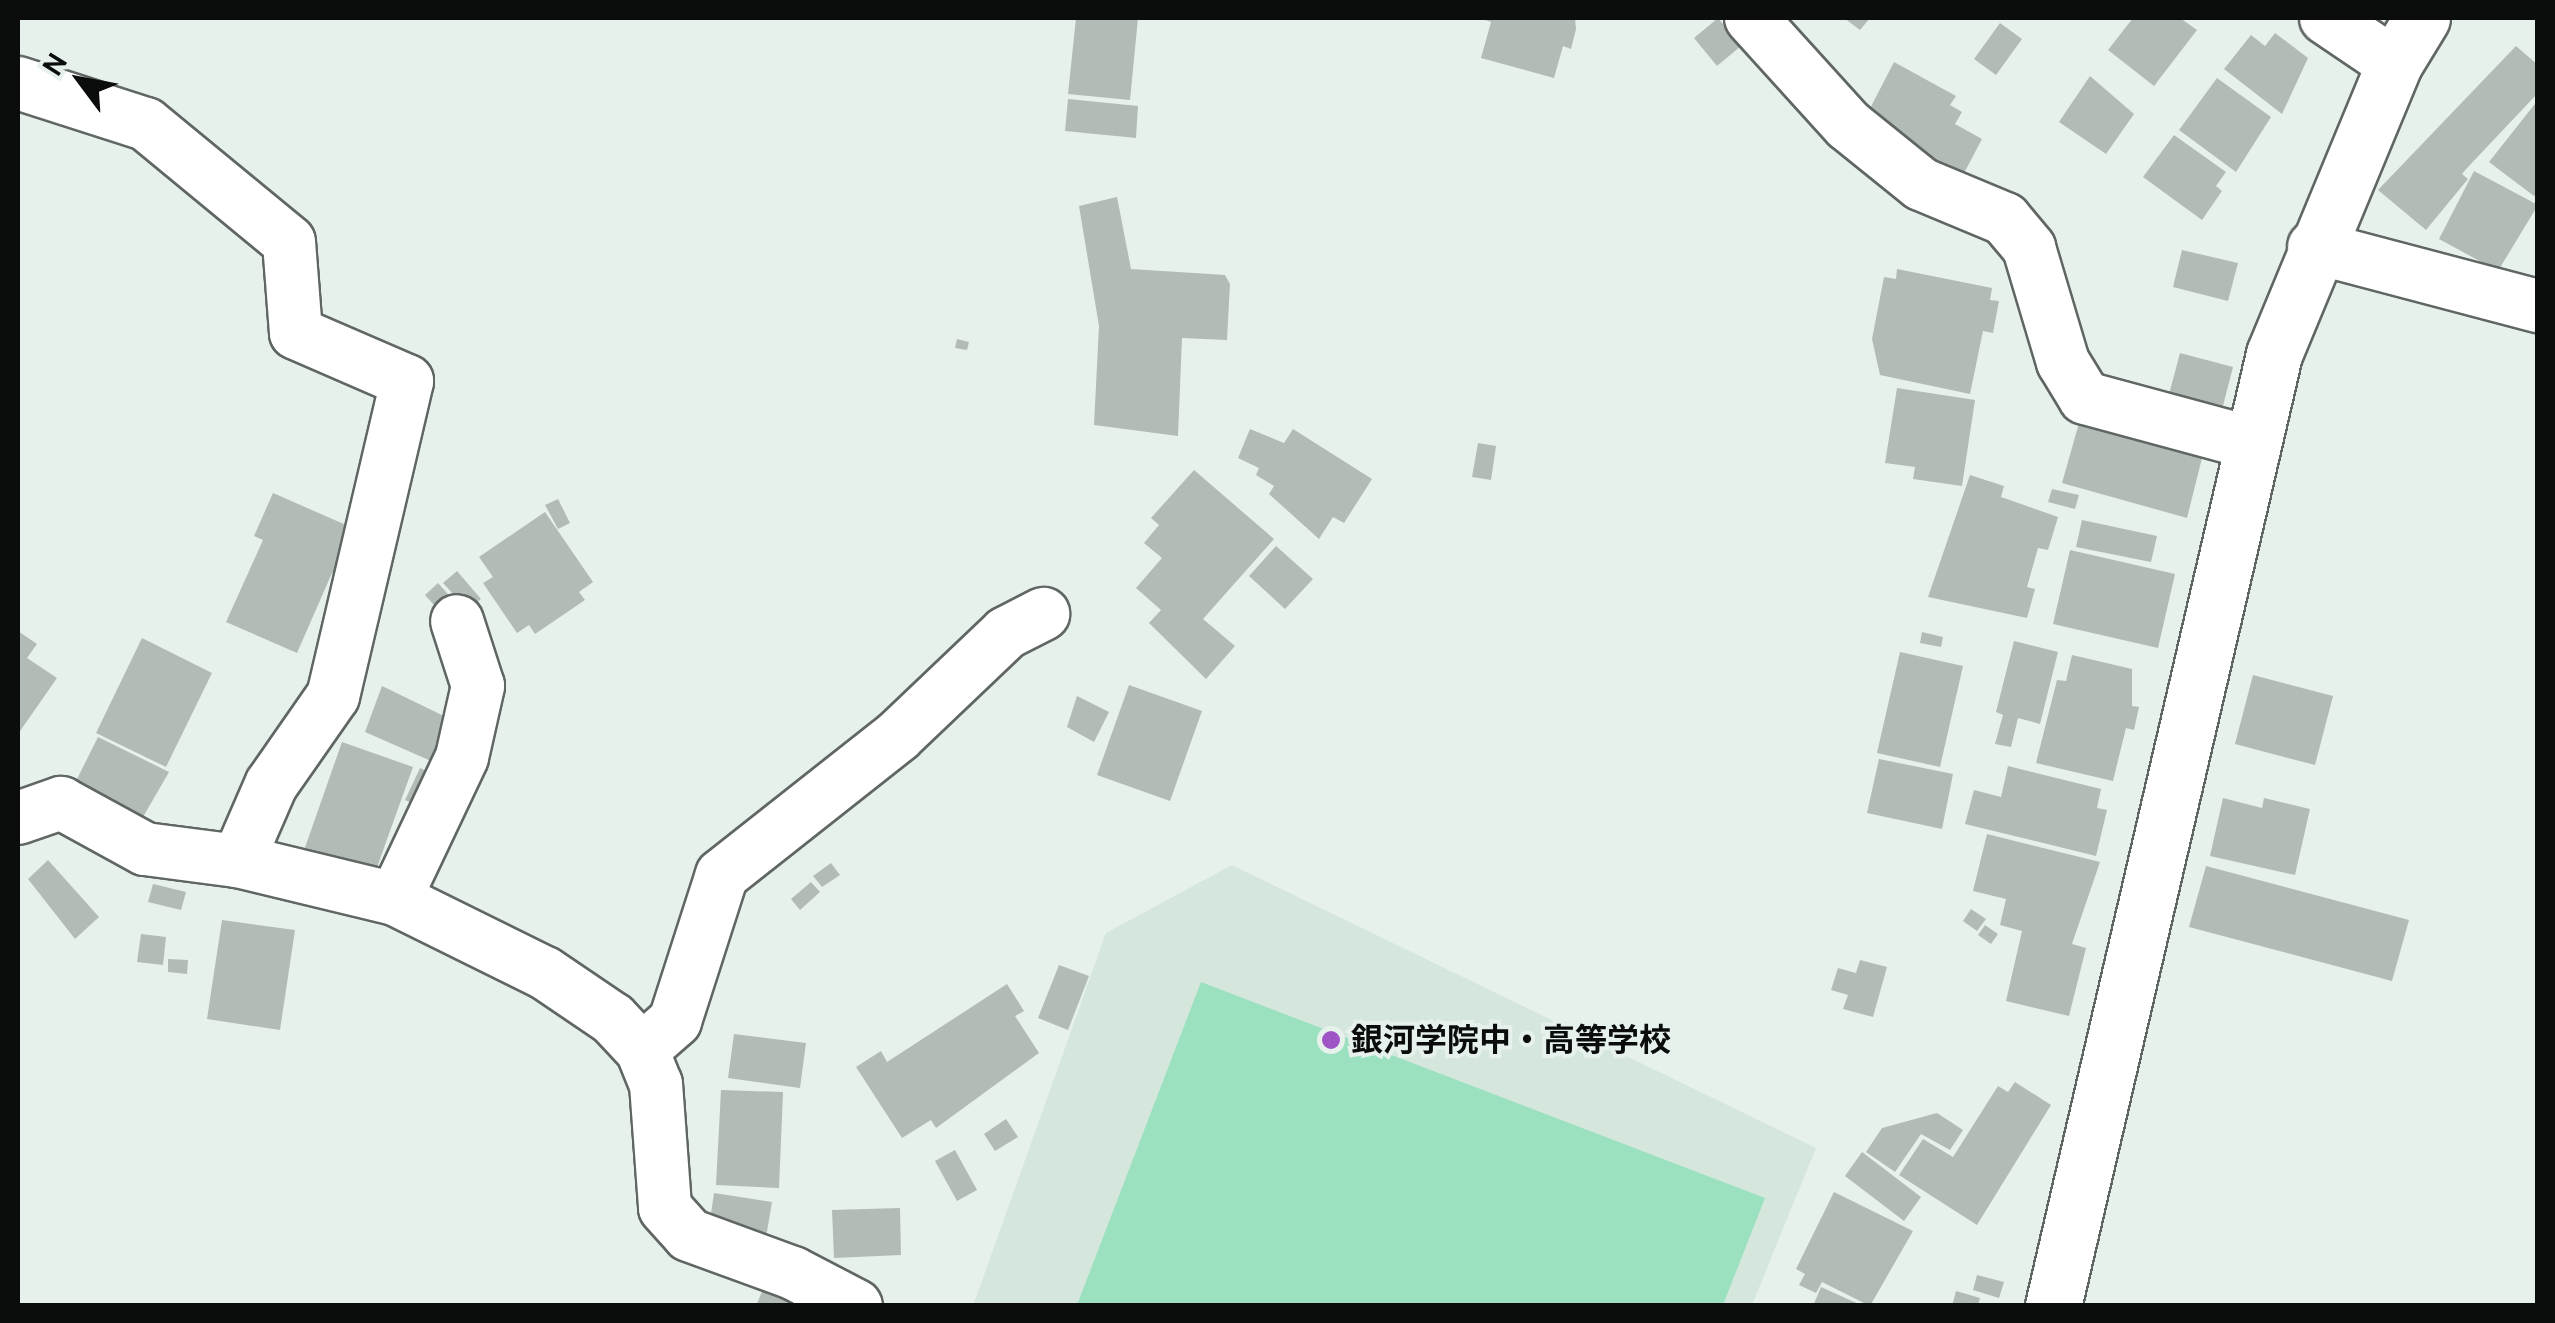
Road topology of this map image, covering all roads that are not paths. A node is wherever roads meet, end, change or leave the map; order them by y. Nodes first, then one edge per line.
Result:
1 (1751, 18) edge
2 (2326, 18) edge
3 (2422, 18) edge
4 (2394, 64) junction
5 (18, 83) edge
6 (2314, 247) junction
7 (2538, 306) edge
8 (2252, 443) junction
9 (1043, 614) dead end
10 (457, 621) dead end
11 (18, 818) edge
12 (238, 861) junction
13 (395, 898) junction
14 (642, 1050) junction
15 (856, 1306) edge
16 (2053, 1306) edge

1 - 8 street
2 - 4 street
3 - 4 street
4 - 6 street
5 - 12 street
6 - 7 street
6 - 8 street
8 - 16 street
9 - 14 street
10 - 13 street
11 - 12 street
12 - 13 street
13 - 14 street
14 - 15 street

